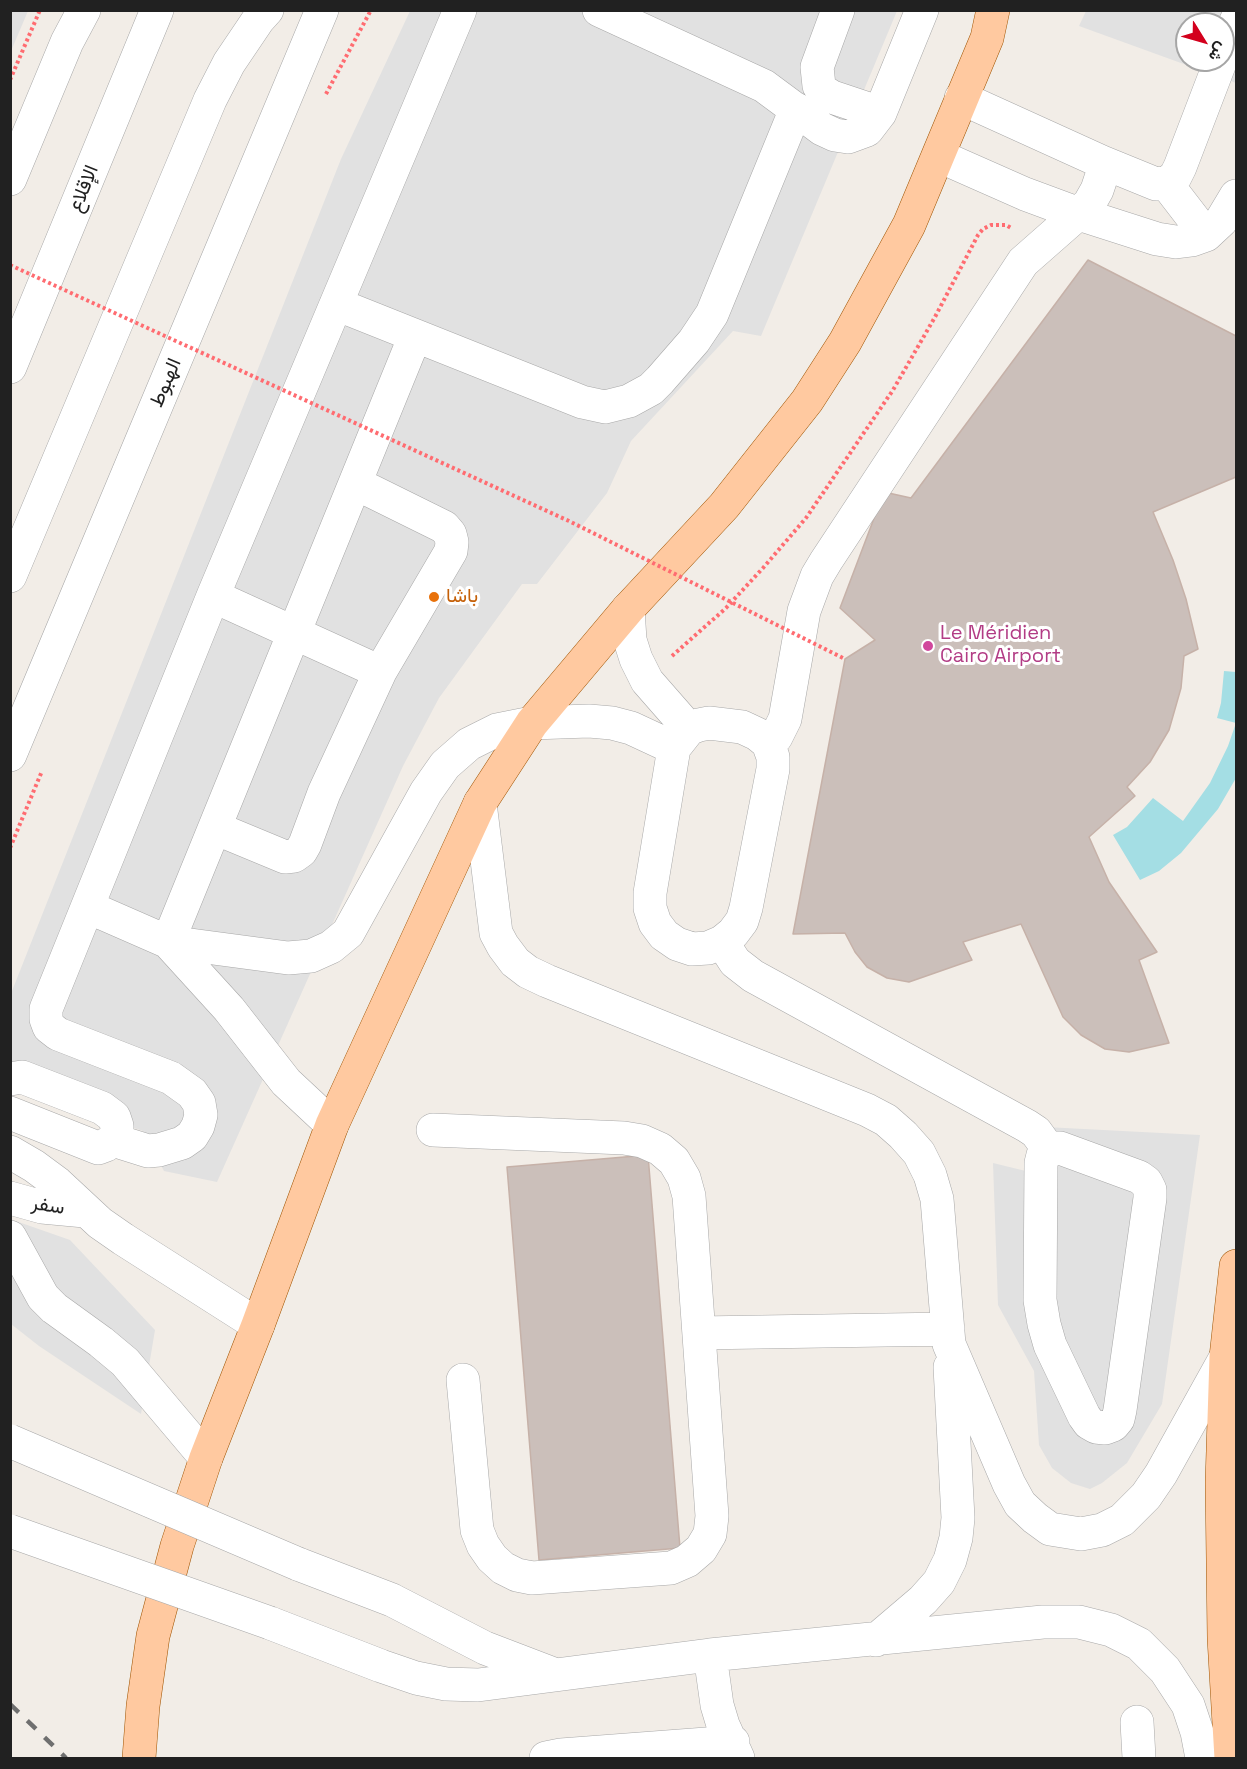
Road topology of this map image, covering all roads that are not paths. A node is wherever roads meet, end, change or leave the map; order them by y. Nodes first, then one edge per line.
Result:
1 (84, 10) edge
2 (157, 10) edge
3 (235, 10) edge
4 (267, 10) edge
5 (322, 10) edge
6 (460, 10) edge
7 (599, 10) edge
8 (838, 10) edge
9 (922, 10) edge
10 (993, 10) edge
11 (1230, 10) edge
12 (1236, 13) edge
13 (229, 63) junction
14 (1217, 72) edge
15 (961, 98) junction
16 (796, 109) junction
17 (880, 113) junction
18 (939, 156) junction
19 (1102, 162) junction
20 (10, 179) edge
21 (1166, 183) junction
22 (1236, 196) edge
23 (1078, 214) junction
24 (1206, 235) junction
25 (336, 304) junction
26 (415, 336) junction
27 (10, 367) edge
28 (355, 483) junction
29 (10, 576) edge
30 (213, 596) junction
31 (628, 609) junction
32 (294, 633) junction
33 (380, 672) junction
34 (532, 723) junction
35 (682, 739) junction
36 (768, 743) junction
37 (10, 755) edge
38 (480, 803) junction
39 (215, 828) junction
40 (88, 907) junction
41 (168, 942) junction
42 (722, 942) junction
43 (10, 1078) edge
44 (10, 1113) edge
45 (332, 1125) junction
46 (433, 1130) dead end
47 (113, 1140) junction
48 (1049, 1150) junction
49 (10, 1152) edge
50 (10, 1198) edge
51 (86, 1210) junction
52 (10, 1237) edge
53 (1236, 1266) edge
54 (258, 1325) junction
55 (699, 1333) junction
56 (948, 1337) junction
57 (1226, 1357) junction
58 (463, 1380) dead end
59 (10, 1441) edge
60 (206, 1458) junction
61 (10, 1531) edge
62 (876, 1640) junction
63 (710, 1655) junction
64 (553, 1674) junction
65 (1137, 1722) dead end
66 (735, 1750) edge
67 (139, 1758) edge
68 (546, 1758) edge
69 (1139, 1758) edge
70 (1202, 1758) edge
71 (1230, 1758) edge

1 - 20 street
2 - 27 street, الإقلاع
3 - 13 street
4 - 13 street
5 - 37 street, الهبوط
6 - 25 street
7 - 16 street
8 - 17 street
9 - 17 street
10 - 15 main road
11 - 12 street
13 - 29 street
14 - 21 street
15 - 18 main road
15 - 19 street
16 - 17 street
16 - 26 street
18 - 23 street
18 - 31 main road
19 - 21 street
19 - 23 street
21 - 24 street
22 - 24 street
23 - 24 street
23 - 36 street
25 - 26 street
25 - 30 street
26 - 28 street
28 - 32 street
28 - 33 street
30 - 32 street
30 - 40 street
31 - 34 main road
31 - 35 street
32 - 33 street
32 - 39 street
33 - 39 street
34 - 35 street
34 - 38 main road
34 - 41 street
35 - 36 street
35 - 42 street
36 - 42 street
38 - 45 main road
38 - 56 street
39 - 41 street
40 - 41 street
40 - 47 street
41 - 45 street
42 - 48 street
43 - 47 street
44 - 47 street
45 - 54 main road
46 - 55 street
48 - 48 street
49 - 51 street
50 - 51 street, سفر
51 - 54 street
52 - 60 street
53 - 57 main road
54 - 60 main road
55 - 56 street
55 - 58 street
56 - 57 street
56 - 62 street
57 - 71 main road
59 - 64 street, bridge
60 - 67 main road
61 - 64 street, bridge
62 - 63 street
62 - 70 street
63 - 64 street
63 - 66 street
65 - 69 street
66 - 68 street

